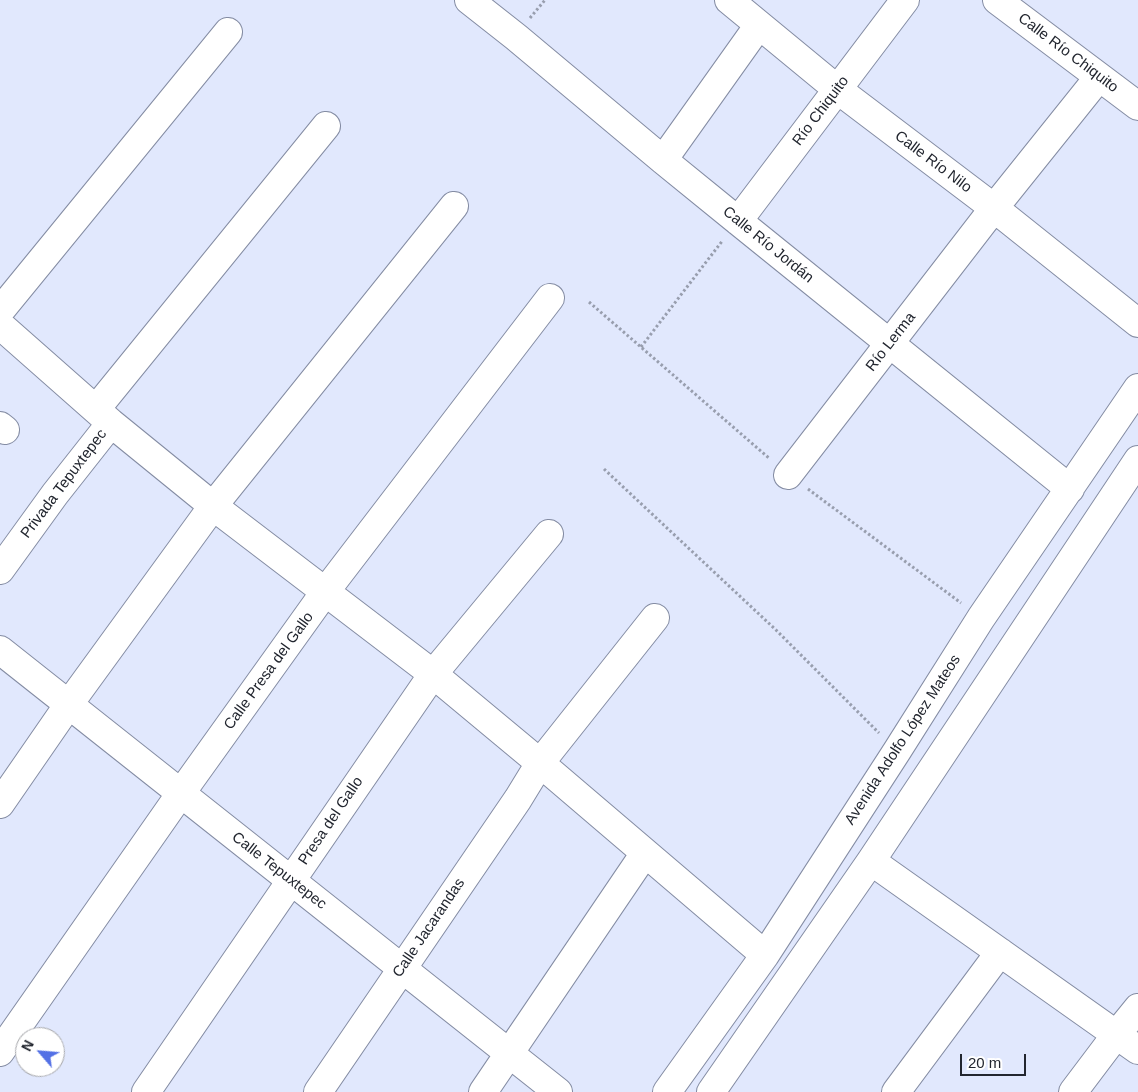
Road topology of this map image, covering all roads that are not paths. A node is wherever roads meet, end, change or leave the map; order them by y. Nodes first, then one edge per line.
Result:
1 (469, 0) edge
2 (729, 0) edge
3 (904, 0) edge
4 (998, 0) edge
5 (759, 25) junction
6 (228, 32) dead end
7 (1099, 76) junction
8 (837, 89) junction
9 (1138, 106) edge
10 (326, 126) dead end
11 (663, 160) junction
12 (454, 206) dead end
13 (994, 208) junction
14 (738, 221) junction
15 (550, 298) dead end
16 (0, 311) edge
17 (1138, 322) edge
18 (0, 326) edge
19 (890, 343) junction
20 (1138, 388) edge
21 (103, 416) junction
22 (1138, 460) edge
23 (788, 475) dead end
24 (1070, 489) junction
25 (213, 506) junction
26 (549, 534) dead end
27 (0, 570) edge
28 (325, 592) junction
29 (655, 618) dead end
30 (0, 650) edge
31 (432, 674) junction
32 (69, 704) junction
33 (540, 763) junction
34 (181, 793) junction
35 (0, 804) edge
36 (645, 854) junction
37 (871, 861) junction
38 (291, 880) junction
39 (1000, 952) junction
40 (765, 956) junction
41 (402, 968) junction
42 (1138, 1008) edge
43 (1116, 1035) junction
44 (1138, 1050) edge
45 (0, 1052) edge
46 (510, 1054) junction
47 (146, 1092) edge
48 (318, 1092) edge
49 (483, 1092) edge
50 (558, 1092) edge
51 (667, 1092) edge
52 (711, 1092) edge
53 (896, 1092) edge
54 (1073, 1092) edge

1 - 11 street, Calle Río Jordán
2 - 5 street, Calle Río Nilo
3 - 8 street, Río Chiquito
4 - 7 street, Calle Río Chiquito
5 - 8 street, Calle Río Nilo
5 - 11 street
6 - 16 street
7 - 9 street, Calle Río Chiquito
7 - 13 street, Río Lerma
8 - 13 street, Calle Río Nilo
8 - 14 street, Río Chiquito
10 - 21 street, Privada Tepuxtepec
11 - 14 street, Calle Río Jordán
12 - 25 street
13 - 17 street, Calle Río Nilo
13 - 19 street, Río Lerma
14 - 19 street, Calle Río Jordán
15 - 28 street, Calle Presa del Gallo
18 - 21 street
19 - 23 street, Río Lerma
19 - 24 street, Calle Río Jordán
20 - 24 street, Avenida Adolfo López Mateos
21 - 25 street
21 - 27 street, Privada Tepuxtepec
22 - 37 street
24 - 40 street, Avenida Adolfo López Mateos
25 - 28 street
25 - 32 street
26 - 31 street, Presa del Gallo
28 - 31 street
28 - 34 street, Calle Presa del Gallo
29 - 33 street, Calle Jacarandas
30 - 32 street, Calle Tepuxtepec
31 - 33 street
31 - 38 street, Presa del Gallo
32 - 34 street, Calle Tepuxtepec
32 - 35 street
33 - 36 street
33 - 41 street, Calle Jacarandas
34 - 38 street, Calle Tepuxtepec
34 - 45 street, Calle Presa del Gallo
36 - 40 street
36 - 46 street
37 - 39 street
37 - 52 street
38 - 41 street, Calle Tepuxtepec
38 - 47 street, Presa del Gallo
39 - 43 street
39 - 53 street
40 - 51 street, Avenida Adolfo López Mateos
41 - 46 street, Calle Tepuxtepec
41 - 48 street, Calle Jacarandas
42 - 43 street
43 - 44 street
43 - 54 street
46 - 49 street
46 - 50 street, Calle Tepuxtepec

